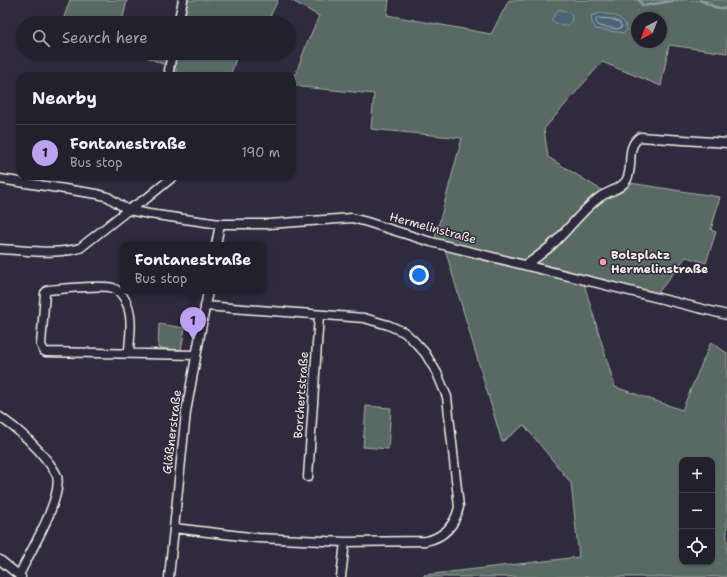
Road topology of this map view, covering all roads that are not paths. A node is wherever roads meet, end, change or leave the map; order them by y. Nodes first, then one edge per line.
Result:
1 (183, 0) edge
2 (180, 16) edge
3 (171, 60) edge
4 (169, 72) edge
5 (727, 143) edge
6 (0, 179) edge
7 (169, 180) edge
8 (128, 210) junction
9 (220, 224) junction
10 (217, 242) edge
11 (0, 249) edge
12 (526, 265) junction
13 (120, 293) edge
14 (121, 294) edge
15 (207, 294) edge
16 (205, 306) junction
17 (319, 315) junction
18 (727, 315) edge
19 (129, 353) junction
20 (196, 355) junction
21 (0, 417) edge
22 (308, 477) dead end
23 (174, 528) junction
24 (345, 542) junction
25 (0, 560) edge
26 (20, 576) edge
27 (169, 577) edge
28 (341, 577) edge

1 - 2 street
3 - 4 street
5 - 12 street
6 - 8 street
7 - 8 street
8 - 9 street, Hermelinstraße
8 - 11 street
9 - 10 street
9 - 12 street, Hermelinstraße
12 - 18 street, Hermelinstraße
13 - 19 street
14 - 19 street
15 - 16 street, Gläßnerstraße
16 - 17 street
16 - 20 street, Gläßnerstraße
17 - 22 street, Borchertstraße
17 - 24 street
19 - 20 street
20 - 23 street, Gläßnerstraße
21 - 26 street
23 - 24 street
23 - 27 street, Gläßnerstraße
24 - 28 street
25 - 26 street

